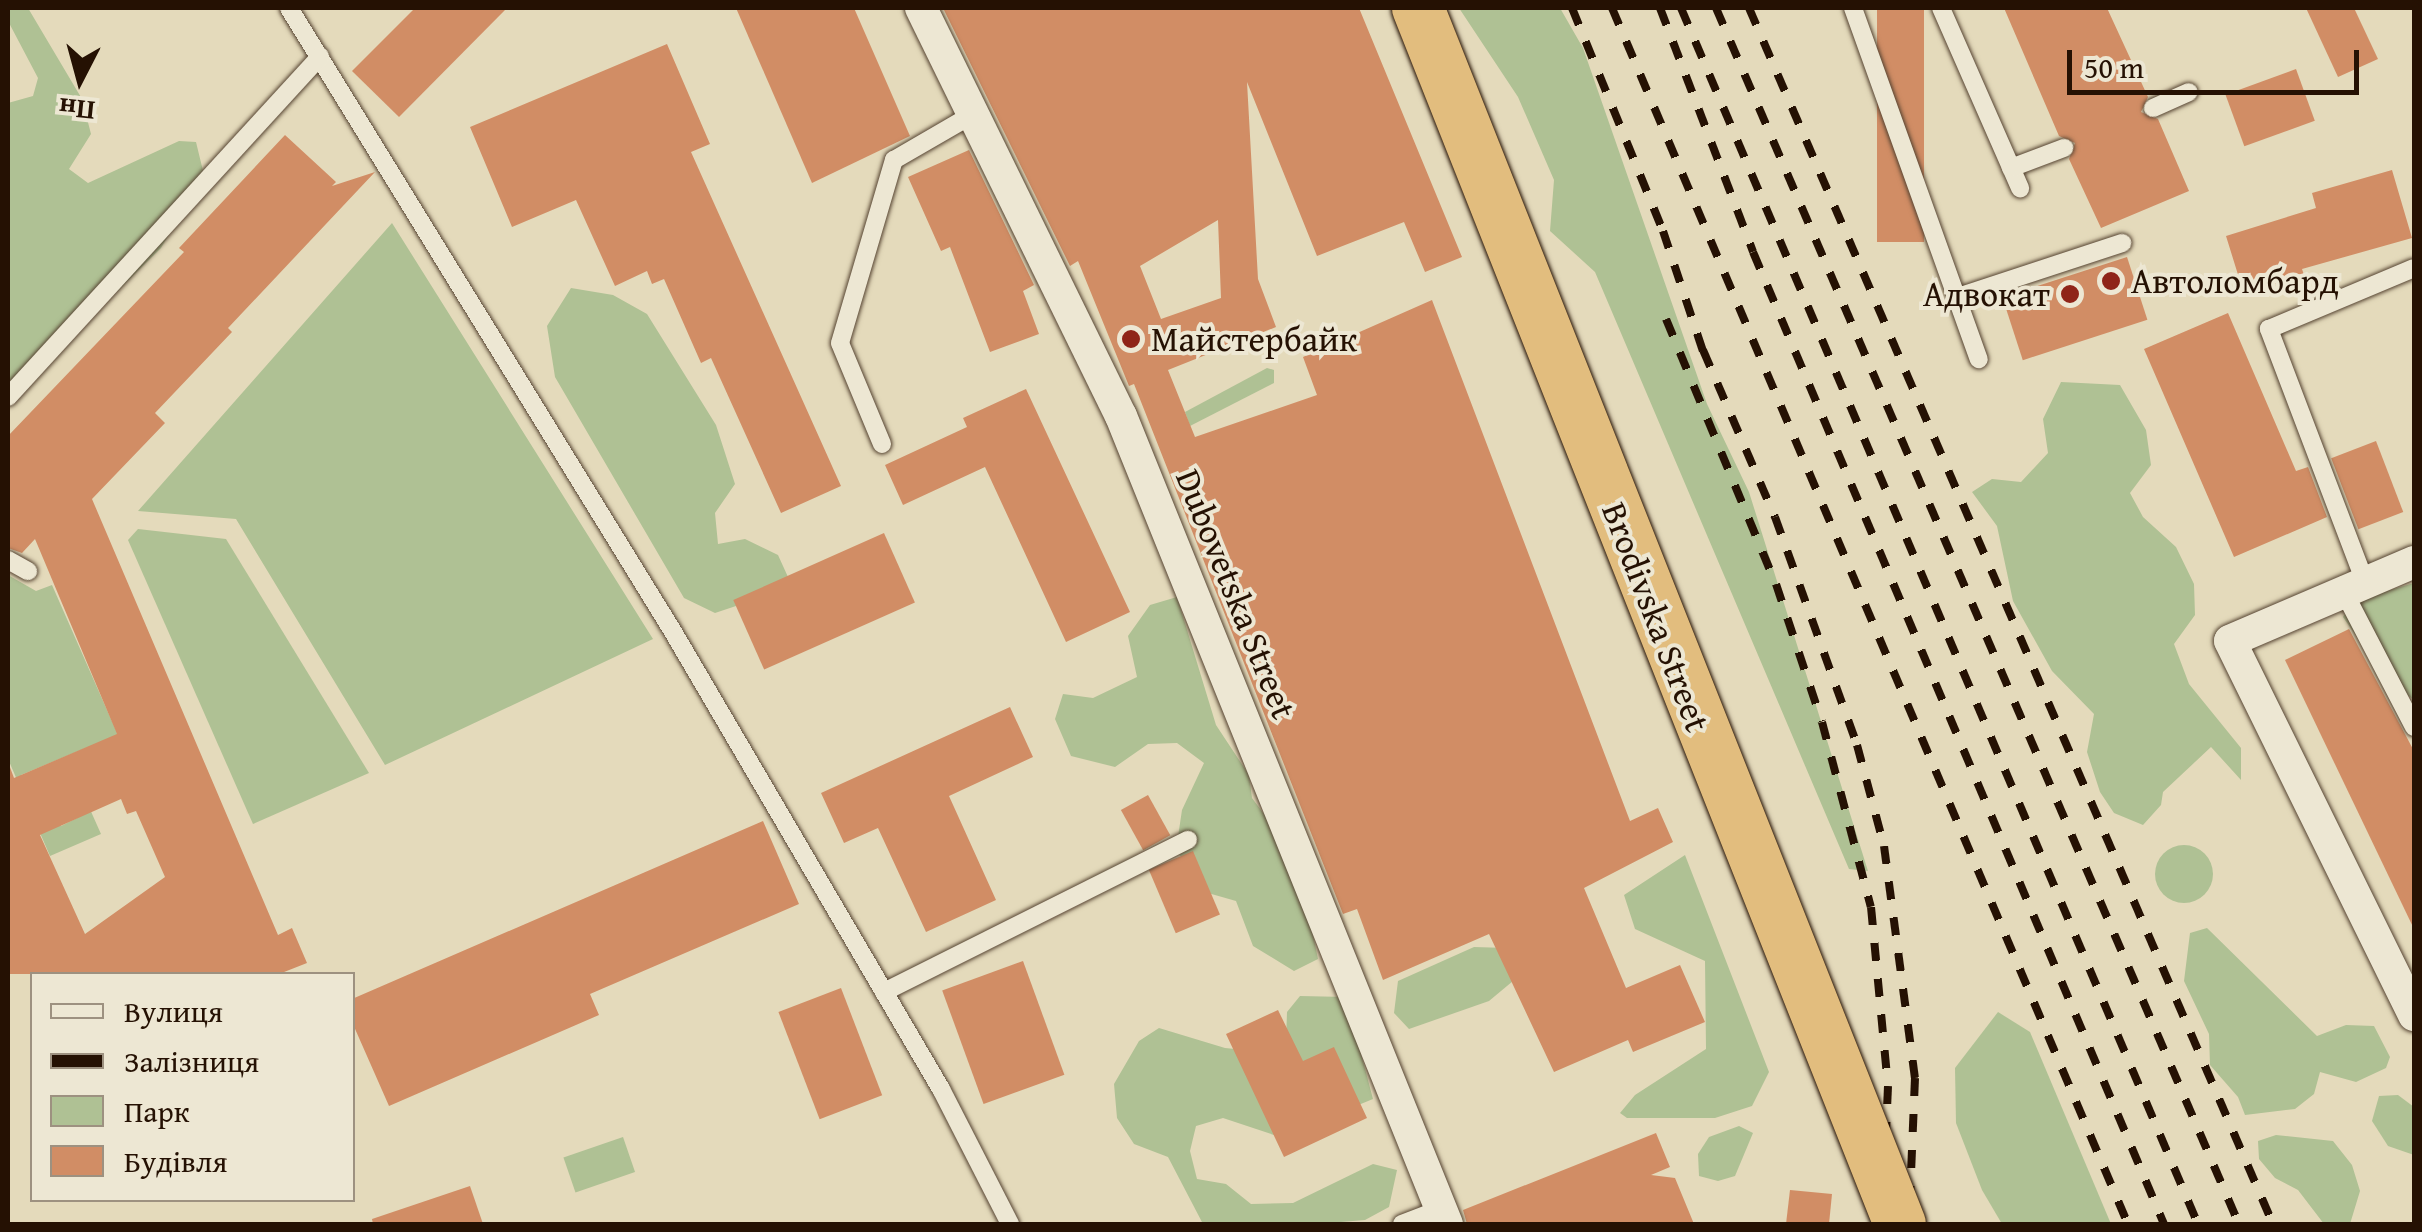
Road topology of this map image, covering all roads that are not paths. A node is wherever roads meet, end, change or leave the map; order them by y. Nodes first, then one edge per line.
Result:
1 (289, 8) edge
2 (921, 8) edge
3 (1418, 8) edge
4 (1853, 8) edge
5 (1941, 8) edge
6 (320, 56) junction
7 (2189, 92) dead end
8 (2153, 108) dead end
9 (970, 116) junction
10 (2064, 148) dead end
11 (2011, 168) junction
12 (2020, 188) dead end
13 (2122, 243) dead end
14 (2414, 268) edge
15 (1958, 297) junction
16 (1979, 358) dead end
17 (8, 397) edge
18 (882, 444) dead end
19 (8, 560) edge
20 (2414, 562) edge
21 (28, 571) dead end
22 (2355, 587) junction
23 (2414, 727) edge
24 (1188, 840) dead end
25 (884, 992) junction
26 (2414, 1015) edge
27 (1444, 1217) edge
28 (1010, 1224) edge
29 (1402, 1224) edge
30 (1900, 1224) edge

1 - 6 lane
2 - 9 street, Dubovetska Street
3 - 30 main road, Brodivska Street, bridge
4 - 15 lane
5 - 11 lane
6 - 17 lane
6 - 25 lane
7 - 8 lane
9 - 18 lane
9 - 27 street, Dubovetska Street
10 - 11 lane
11 - 12 lane
13 - 15 lane
14 - 22 lane
15 - 16 lane
19 - 21 lane
20 - 22 street
22 - 23 lane
22 - 26 street
24 - 25 lane
25 - 28 lane
27 - 29 lane

